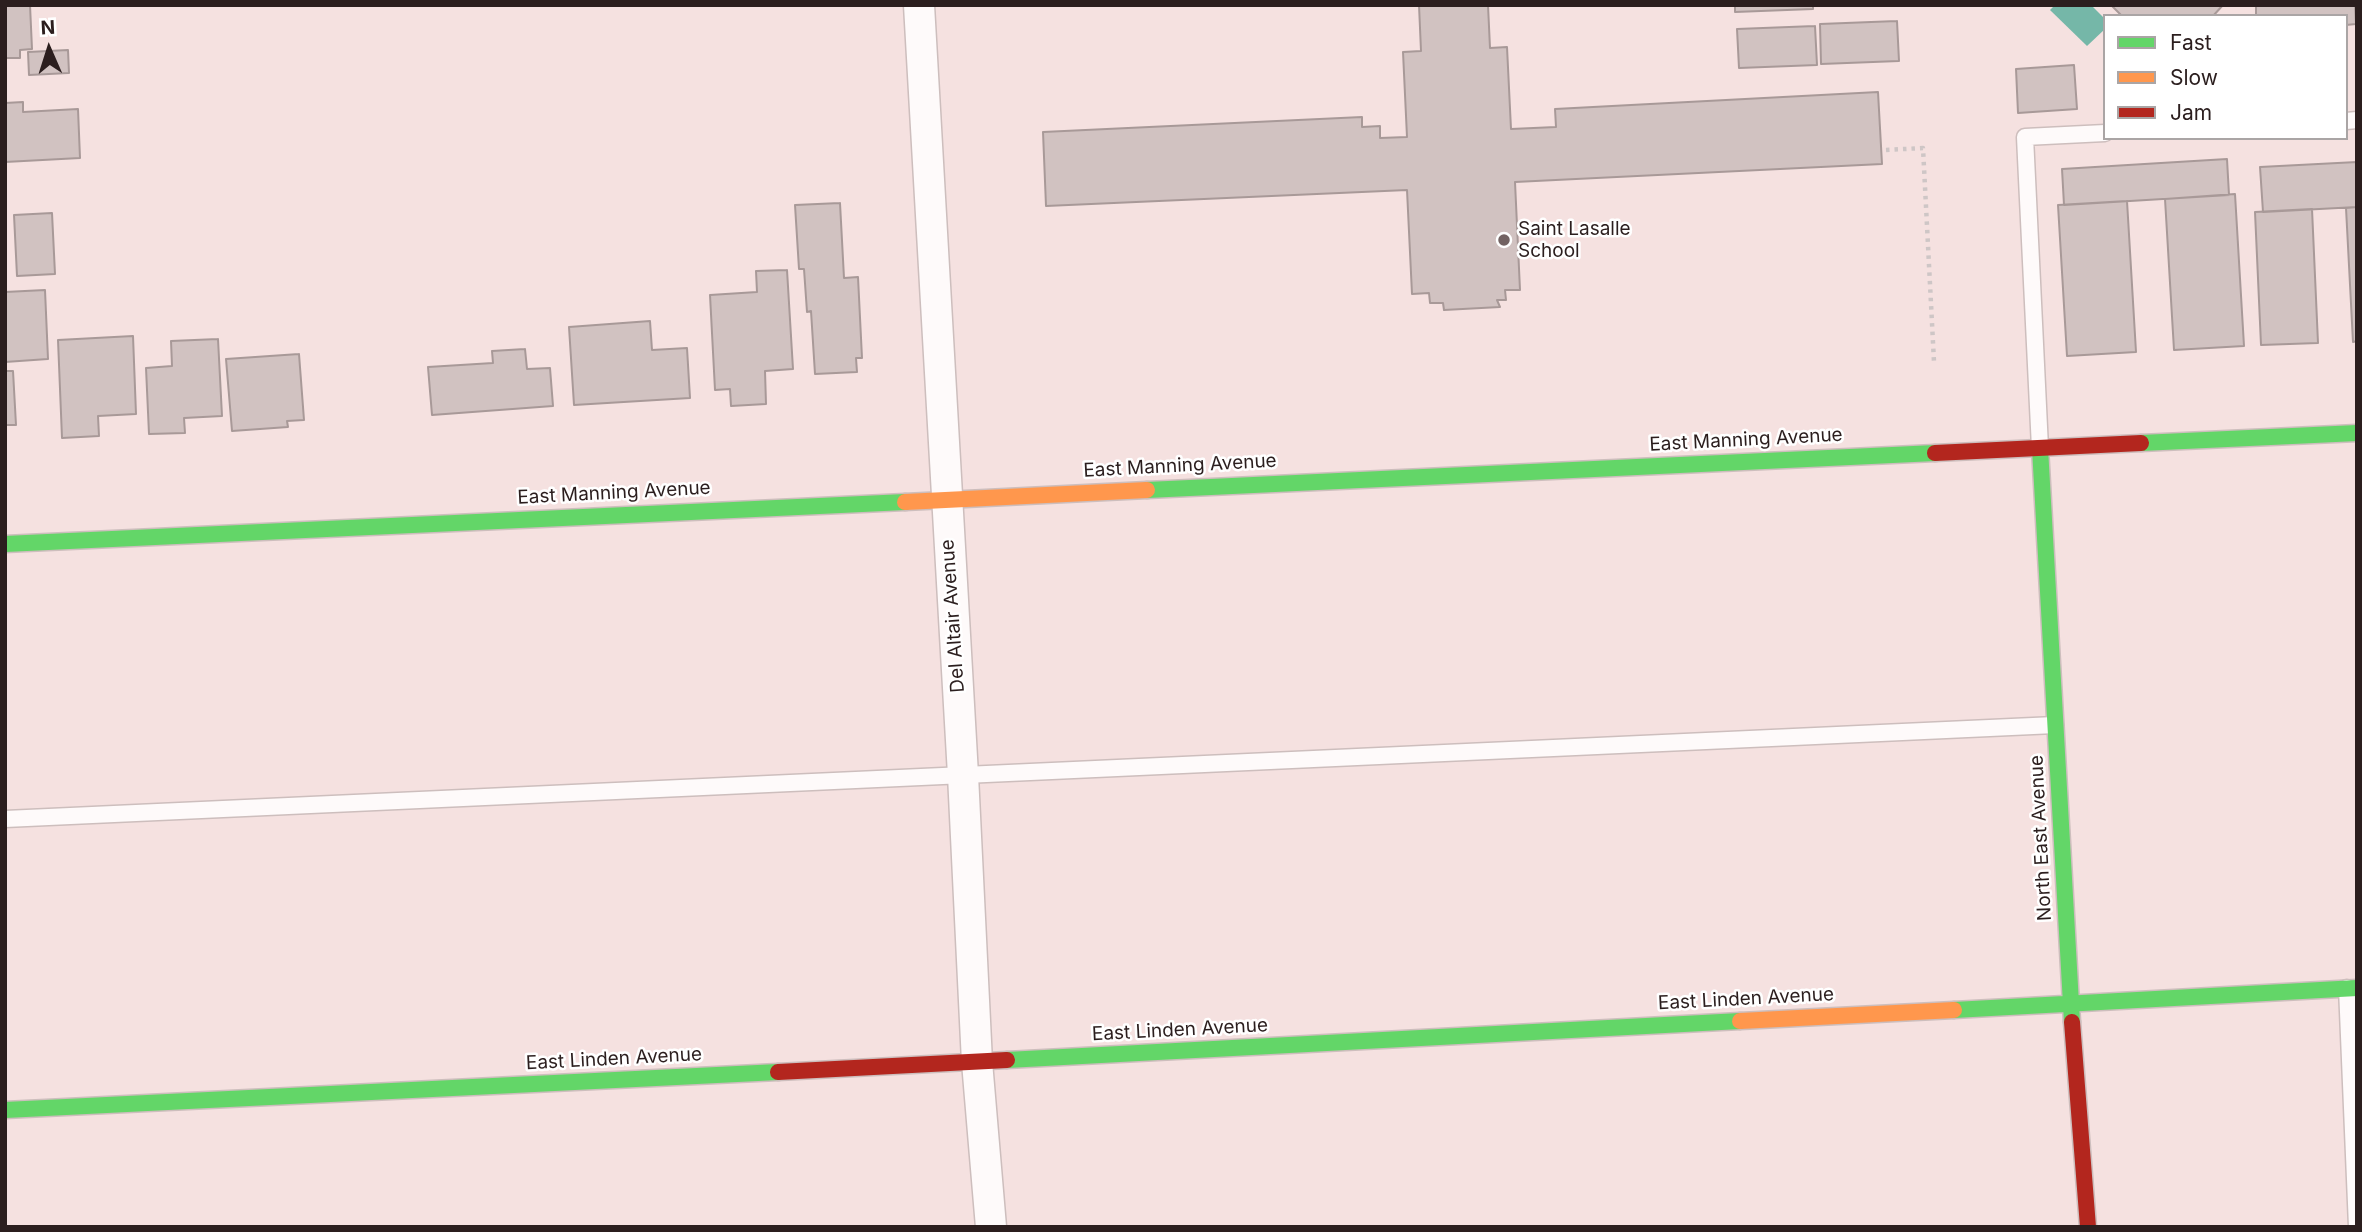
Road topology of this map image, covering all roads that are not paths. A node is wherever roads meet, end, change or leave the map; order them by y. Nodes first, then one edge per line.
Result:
1 (919, 5) edge
2 (2103, 133) edge
3 (2357, 433) edge
4 (2040, 447) junction
5 (946, 498) junction
6 (5, 544) edge
7 (2056, 724) junction
8 (963, 775) junction
9 (5, 819) edge
10 (2352, 988) edge
11 (2071, 1003) junction
12 (977, 1062) junction
13 (5, 1110) edge
14 (991, 1227) edge
15 (2088, 1227) edge
16 (2357, 1227) edge

1 - 5 street, Del Altair Avenue
2 - 4 lane
3 - 4 street, East Manning Avenue
4 - 5 street, East Manning Avenue
4 - 7 street, North East Avenue
5 - 6 street, East Manning Avenue
5 - 8 street, Del Altair Avenue
7 - 8 lane
7 - 11 street, North East Avenue
8 - 9 lane
8 - 12 street, Del Altair Avenue
10 - 11 street, East Linden Avenue
10 - 16 lane
11 - 12 street, East Linden Avenue
11 - 15 street, North East Avenue
12 - 13 street, East Linden Avenue
12 - 14 street, Del Altair Avenue

